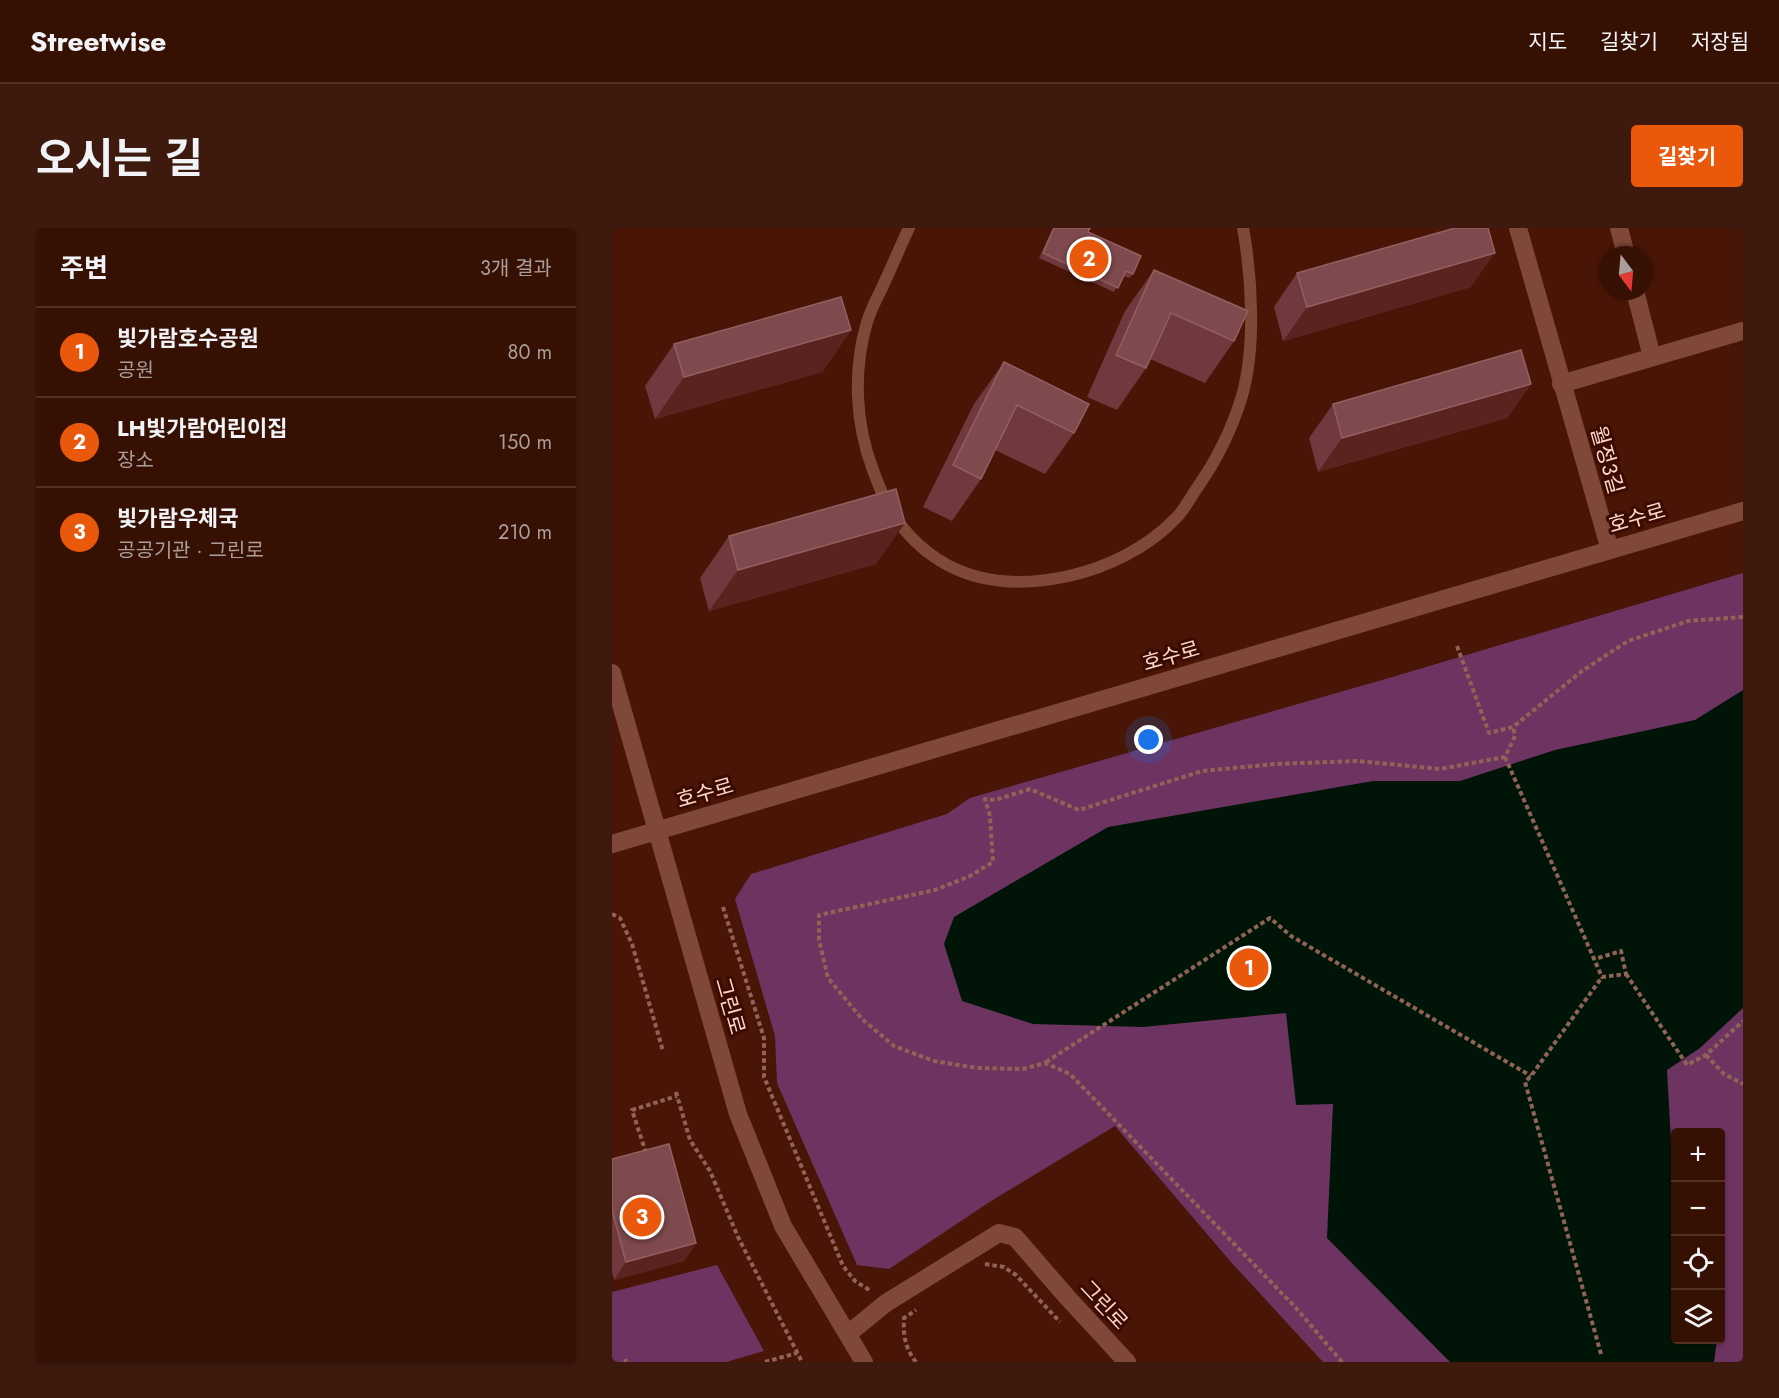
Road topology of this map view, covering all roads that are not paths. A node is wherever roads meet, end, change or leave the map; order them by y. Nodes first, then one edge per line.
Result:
1 (909, 228) edge
2 (1243, 228) edge
3 (1518, 228) edge
4 (1619, 228) edge
5 (1624, 246) edge
6 (1637, 300) edge
7 (1743, 331) edge
8 (1652, 357) junction
9 (1562, 384) junction
10 (1743, 511) edge
11 (1610, 550) junction
12 (612, 674) edge
13 (657, 831) junction
14 (612, 844) edge
15 (848, 1334) junction
16 (864, 1362) edge
17 (1127, 1362) edge

1 - 2 lane
3 - 9 street, 월정3길
4 - 5 street
6 - 8 street
7 - 8 street
8 - 9 street
9 - 11 street, 월정3길
10 - 11 street, 호수로
11 - 13 street, 호수로
12 - 13 street, 그린로
13 - 14 street, 호수로
13 - 15 street, 그린로
15 - 16 street, 그린로
15 - 17 street, 그린로

